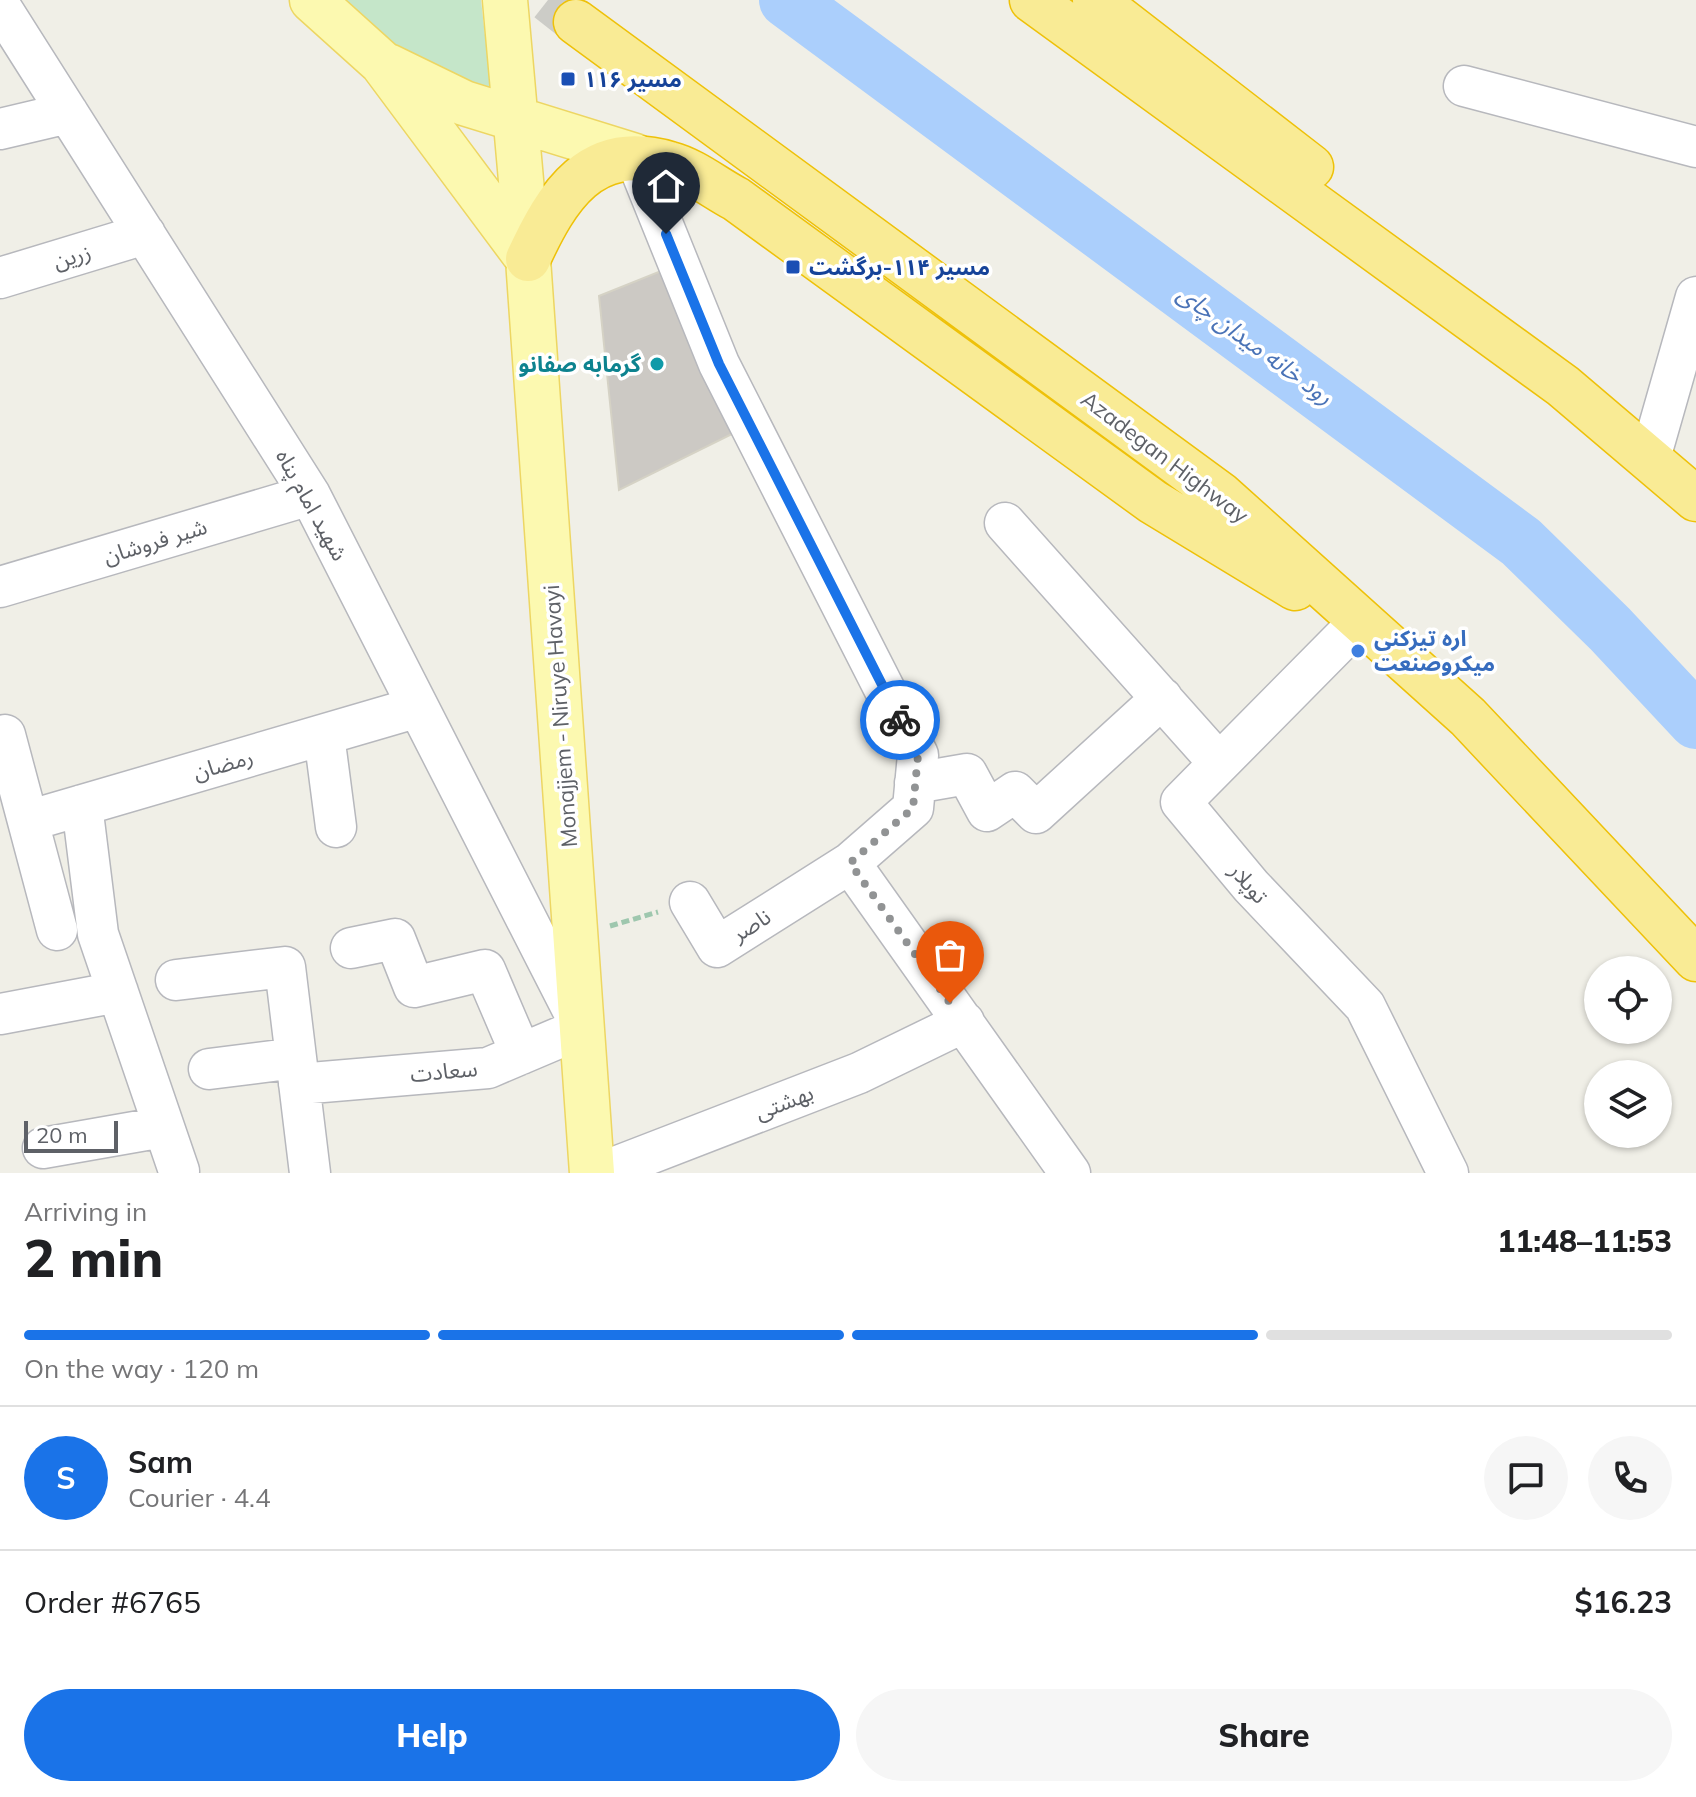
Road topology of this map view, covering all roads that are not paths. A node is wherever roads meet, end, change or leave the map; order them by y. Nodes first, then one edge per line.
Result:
1 (312, 0) edge
2 (505, 0) edge
3 (1032, 0) edge
4 (1095, 0) edge
5 (0, 6) edge
6 (576, 22) tunnel mouth
7 (382, 63) junction
8 (1464, 86) dead end
9 (68, 113) junction
10 (518, 119) junction
11 (0, 129) edge
12 (1696, 147) edge
13 (635, 156) junction
14 (145, 234) junction
15 (528, 259) junction
16 (0, 278) edge
17 (1696, 299) edge
18 (1563, 386) junction
19 (1650, 458) junction
20 (310, 495) junction
21 (1696, 499) edge
22 (1005, 523) dead end
23 (0, 587) edge
24 (1370, 632) junction
25 (1162, 698) junction
26 (418, 707) junction
27 (5, 735) dead end
28 (324, 735) junction
29 (1219, 763) junction
30 (915, 783) junction
31 (82, 805) junction
32 (28, 821) junction
33 (336, 827) dead end
34 (850, 863) junction
35 (690, 902) road end
36 (57, 930) dead end
37 (351, 948) dead end
38 (1696, 959) edge
39 (176, 980) dead end
40 (118, 992) junction
41 (0, 1014) edge
42 (964, 1022) junction
43 (582, 1028) junction
44 (521, 1054) junction
45 (209, 1069) dead end
46 (297, 1071) junction
47 (163, 1127) junction
48 (43, 1148) dead end
49 (680, 1158) edge
50 (179, 1171) edge
51 (310, 1173) edge
52 (592, 1173) edge
53 (600, 1173) edge
54 (1070, 1173) edge
55 (1448, 1173) edge

1 - 7 main road
2 - 10 main road, Monajjem - Niruye Havayi
3 - 18 highway
4 - 18 highway
5 - 9 street, شهید امام پناه
6 - 24 highway, Azadegan Highway
7 - 10 main road
7 - 15 main road
8 - 12 street
9 - 11 street
9 - 14 street, شهید امام پناه
10 - 13 main road
10 - 15 main road, Monajjem - Niruye Havayi
13 - 15 highway
13 - 24 highway
13 - 30 street
14 - 16 street, زرین
14 - 20 street, شهید امام پناه
15 - 43 main road, Monajjem - Niruye Havayi
17 - 19 street
18 - 19 highway
19 - 21 highway
20 - 23 street, شیر فروشان
20 - 26 street, شهید امام پناه
22 - 25 street
24 - 29 street, توپلار
24 - 38 highway, Azadegan Highway
25 - 29 street
25 - 30 street
26 - 28 street, رمضان
26 - 43 street, شهید امام پناه
27 - 32 street
28 - 31 street, رمضان
28 - 33 street
29 - 55 street, توپلار
30 - 34 street
31 - 32 street, رمضان
31 - 40 street
32 - 36 street
34 - 35 street, ناصر
34 - 42 street
37 - 44 street
39 - 46 street
40 - 41 street
40 - 47 street
42 - 49 street, بهشتی
42 - 54 street
43 - 44 street, سعادت
43 - 52 main road, Monajjem - Niruye Havayi
44 - 46 street, سعادت
45 - 46 street, سعادت
46 - 51 street
47 - 48 street
47 - 50 street
49 - 53 street, بهشتی

